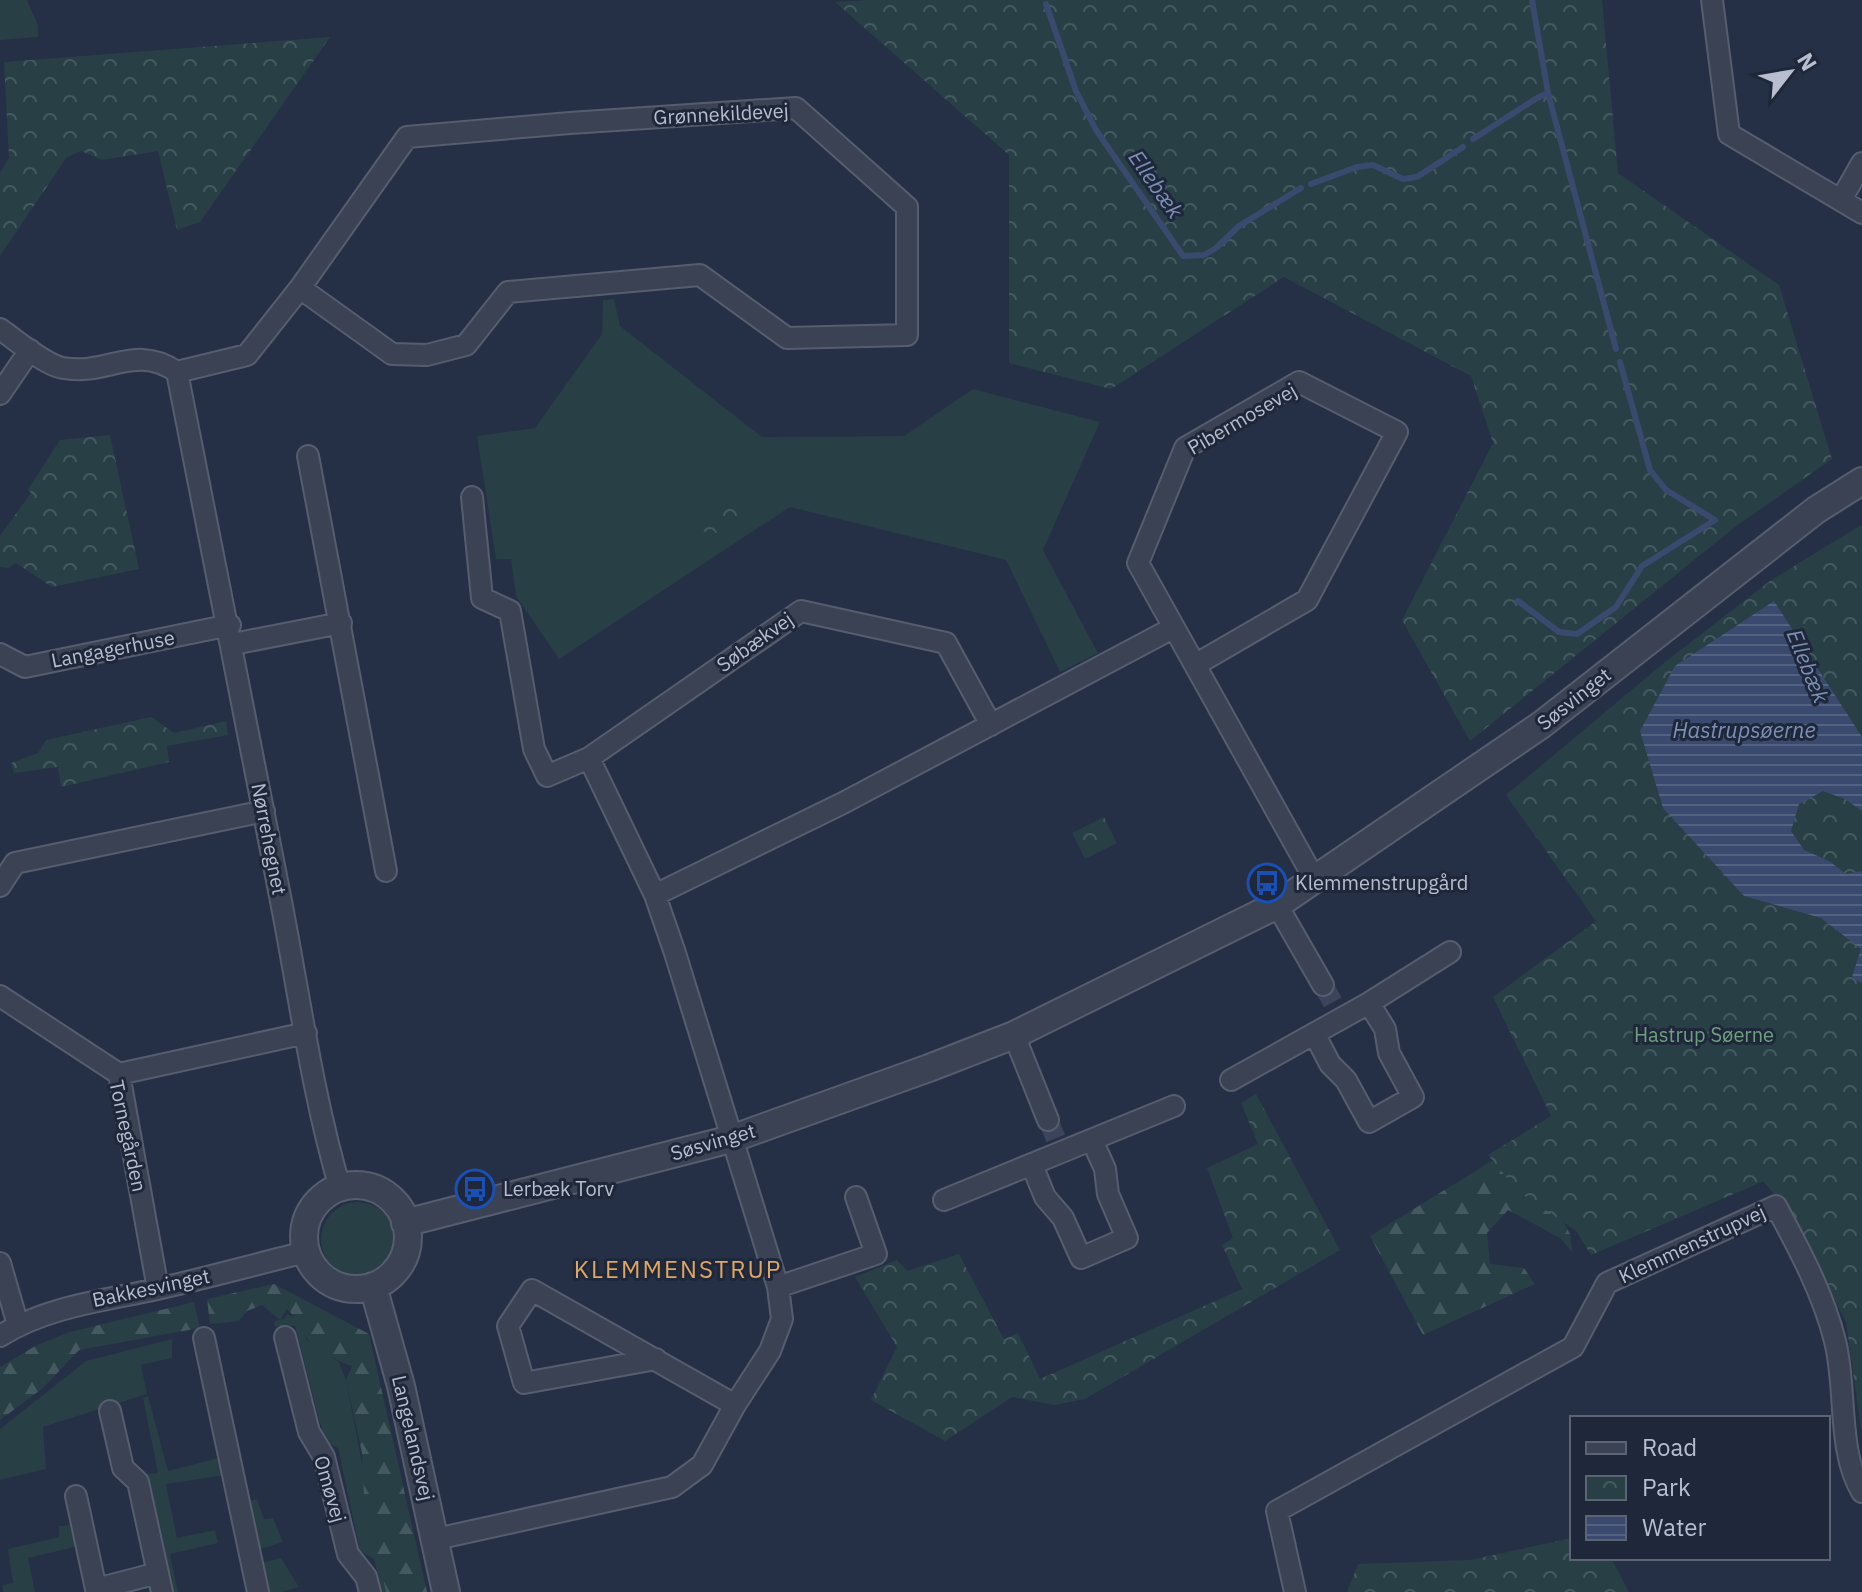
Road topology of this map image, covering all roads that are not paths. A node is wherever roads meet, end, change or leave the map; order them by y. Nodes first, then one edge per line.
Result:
1 (1712, 0) edge
2 (1862, 163) edge
3 (1841, 200) junction
4 (1862, 213) edge
5 (300, 288) junction
6 (0, 329) edge
7 (30, 350) junction
8 (177, 372) junction
9 (0, 394) edge
10 (308, 456) dead end
11 (1862, 481) edge
12 (472, 497) dead end
13 (341, 623) junction
14 (1173, 628) junction
15 (232, 635) junction
16 (0, 654) edge
17 (1195, 665) junction
18 (991, 725) junction
19 (589, 758) junction
20 (264, 811) junction
21 (386, 871) dead end
22 (1315, 880) junction
23 (0, 886) edge
24 (655, 895) junction
25 (1277, 905) junction
26 (1450, 952) dead end
27 (1323, 985) tunnel mouth
28 (0, 996) edge
29 (1369, 1003) junction
30 (306, 1033) junction
31 (1014, 1035) junction
32 (1315, 1035) junction
33 (119, 1074) junction
34 (1231, 1080) dead end
35 (1174, 1106) dead end
36 (1048, 1120) tunnel mouth
37 (731, 1139) junction
38 (1092, 1140) junction
39 (1032, 1165) junction
40 (340, 1188) junction
41 (856, 1197) dead end
42 (944, 1200) dead end
43 (405, 1223) junction
44 (306, 1252) junction
45 (0, 1263) edge
46 (373, 1286) junction
47 (778, 1287) junction
48 (158, 1289) junction
49 (18, 1325) junction
50 (0, 1336) edge
51 (285, 1337) dead end
52 (204, 1338) dead end
53 (656, 1359) junction
54 (735, 1405) junction
55 (110, 1411) dead end
56 (1862, 1492) edge
57 (76, 1496) dead end
58 (436, 1539) junction
59 (160, 1583) edge
60 (258, 1592) edge
61 (369, 1592) edge
62 (446, 1592) edge
63 (1295, 1592) edge

1 - 3 street
2 - 3 street
3 - 4 street
5 - 5 street, Grønnekildevej
5 - 8 street, Grønnekildevej
6 - 7 street
7 - 8 street
7 - 9 street
8 - 15 street, Nørrehegnet
10 - 13 street
11 - 22 street, Søsvinget
12 - 19 street, Søbækvej
13 - 15 street
13 - 21 street
14 - 17 street, Pibermosevej
14 - 17 street, Pibermosevej
14 - 18 street
15 - 16 street, Langagerhuse
15 - 20 street, Nørrehegnet
17 - 22 street, Pibermosevej
18 - 19 street, Søbækvej
18 - 24 street
19 - 24 street
20 - 23 street
20 - 30 street, Nørrehegnet
22 - 25 street, Søsvinget
24 - 37 street
25 - 27 street
25 - 31 street, Søsvinget
26 - 29 street
28 - 33 street, Tornegården
29 - 32 street
29 - 32 street
30 - 33 street
30 - 40 street, Nørrehegnet
31 - 36 street
31 - 37 street, Søsvinget
32 - 34 street
33 - 48 street, Tornegården
35 - 38 street
37 - 43 street, Søsvinget
37 - 47 street
38 - 39 street
38 - 39 street
39 - 42 street
40 - 43 street
40 - 44 street
41 - 47 street
43 - 46 street
44 - 46 street
44 - 48 street, Bakkesvinget
45 - 49 street
46 - 58 street, Langelandsvej
47 - 54 street
48 - 49 street, Bakkesvinget
49 - 50 street, Bakkesvinget
51 - 61 street, Omøvej
52 - 60 street
53 - 53 street
53 - 54 street
54 - 58 street
55 - 59 street
56 - 63 street, Klemmenstrupvej
57 - 59 street
58 - 62 street, Langelandsvej

